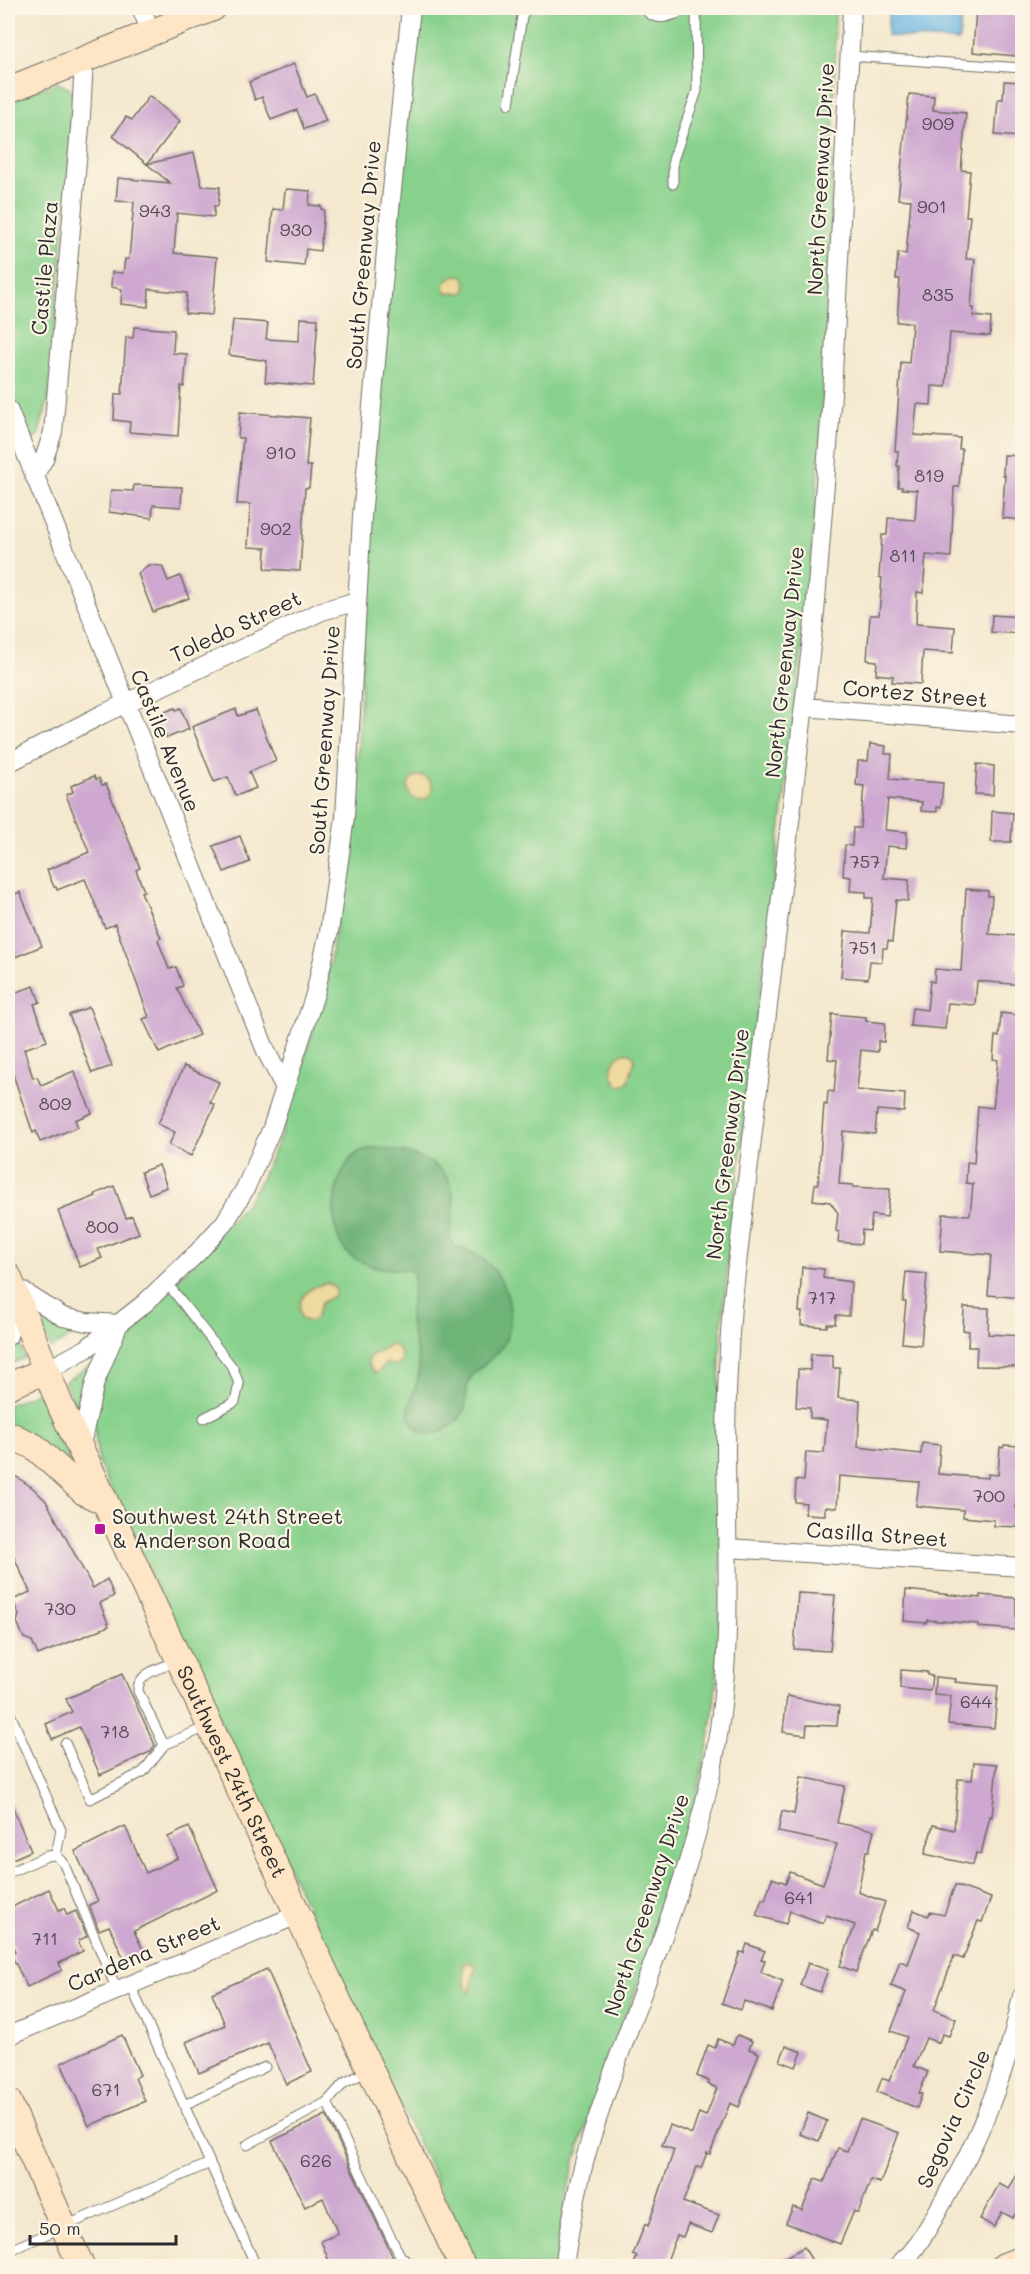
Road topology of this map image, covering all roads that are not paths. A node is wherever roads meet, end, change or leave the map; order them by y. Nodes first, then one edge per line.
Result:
1 (141, 8) edge
2 (213, 8) edge
3 (411, 8) edge
4 (526, 8) edge
5 (644, 8) edge
6 (694, 8) edge
7 (852, 8) edge
8 (151, 32) junction
9 (850, 56) junction
10 (84, 59) junction
11 (1023, 68) edge
12 (8, 90) edge
13 (509, 104) dead end
14 (673, 184) dead end
15 (8, 409) edge
16 (34, 476) junction
17 (357, 601) junction
18 (125, 704) junction
19 (804, 707) junction
20 (1023, 725) edge
21 (8, 763) edge
22 (285, 1088) junction
23 (9, 1280) edge
24 (167, 1283) junction
25 (119, 1324) junction
26 (8, 1336) edge
27 (45, 1371) junction
28 (8, 1386) edge
29 (204, 1418) dead end
30 (8, 1434) edge
31 (80, 1449) junction
32 (105, 1503) junction
33 (728, 1548) junction
34 (1023, 1567) edge
35 (179, 1661) junction
36 (8, 1709) edge
37 (209, 1725) junction
38 (65, 1743) dead end
39 (164, 1745) junction
40 (56, 1855) junction
41 (8, 1873) edge
42 (297, 1915) junction
43 (124, 1987) junction
44 (1023, 1996) edge
45 (8, 2036) edge
46 (265, 2067) dead end
47 (370, 2070) junction
48 (327, 2102) junction
49 (184, 2105) junction
50 (9, 2110) edge
51 (247, 2145) dead end
52 (210, 2163) junction
53 (64, 2227) junction
54 (8, 2252) edge
55 (1023, 2259) edge
56 (907, 2262) edge
57 (81, 2266) edge
58 (256, 2266) edge
59 (413, 2266) edge
60 (462, 2266) edge
61 (564, 2266) edge
62 (1004, 2266) edge

1 - 8 street
2 - 8 street
3 - 17 street, South Greenway Drive
4 - 13 lane
5 - 6 lane
6 - 14 lane
7 - 9 street, North Greenway Drive
8 - 10 street
9 - 11 lane
9 - 19 street, North Greenway Drive
10 - 12 street
10 - 16 street, Castile Plaza
15 - 16 street, Castile Avenue
16 - 18 street, Castile Avenue
17 - 18 street, Toledo Street
17 - 22 street, South Greenway Drive
18 - 21 street, Toledo Street
18 - 22 street, Castile Avenue
19 - 20 street, Cortez Street
19 - 33 street, North Greenway Drive
22 - 24 street, South Greenway Drive
23 - 25 street
23 - 26 street
23 - 27 street, Southwest 24th Street
24 - 25 street, South Greenway Drive
24 - 29 lane
25 - 27 street, South Greenway Drive
25 - 31 street
27 - 28 street
27 - 31 street, Southwest 24th Street
30 - 32 street
31 - 32 street, Southwest 24th Street
32 - 35 street, Southwest 24th Street
33 - 34 street, Casilla Street
33 - 61 street, North Greenway Drive
35 - 37 street, Southwest 24th Street
35 - 39 lane
36 - 40 lane
37 - 39 lane
37 - 42 street, Southwest 24th Street
38 - 39 lane
40 - 41 lane
40 - 43 lane
42 - 43 street, Cardena Street
42 - 47 street, Southwest 24th Street
43 - 45 street, Cardena Street
43 - 49 lane
44 - 56 street, Segovia Circle
46 - 49 lane
47 - 48 lane
47 - 60 street, Southwest 24th Street
48 - 51 lane
48 - 59 lane
49 - 52 lane
50 - 53 street
52 - 53 lane
52 - 58 lane
53 - 54 lane
53 - 57 street
55 - 62 street

